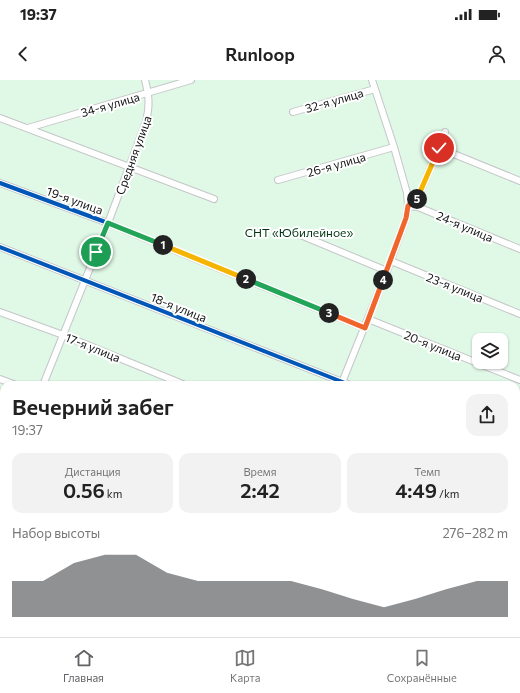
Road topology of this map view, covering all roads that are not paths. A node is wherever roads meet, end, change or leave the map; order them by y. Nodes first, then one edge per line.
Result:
1 (145, 80) edge
2 (191, 80) edge
3 (372, 80) edge
4 (375, 89) junction
5 (148, 93) junction
6 (293, 112) dead end
7 (0, 118) edge
8 (28, 128) junction
9 (445, 132) dead end
10 (394, 147) junction
11 (439, 148) junction
12 (130, 167) junction
13 (278, 180) dead end
14 (520, 181) edge
15 (0, 183) edge
16 (214, 199) dead end
17 (408, 206) junction
18 (108, 223) junction
19 (298, 234) dead end
20 (0, 247) edge
21 (520, 249) edge
22 (390, 261) junction
23 (387, 271) junction
24 (85, 280) junction
25 (0, 312) edge
26 (520, 314) edge
27 (368, 319) junction
28 (365, 328) junction
29 (63, 335) junction
30 (520, 380) edge
31 (45, 381) edge
32 (175, 381) edge
33 (336, 381) edge
34 (342, 381) edge

1 - 5 street, Средняя улица
2 - 5 street, 34-я улица
3 - 4 street
4 - 6 street, 32-я улица
4 - 10 street
5 - 8 street, 34-я улица
5 - 12 street, Средняя улица
7 - 8 street
8 - 12 street
9 - 11 street
10 - 13 street, 26-я улица
10 - 17 street
11 - 14 street
11 - 17 street
12 - 16 street
12 - 18 street, Средняя улица
15 - 18 street, 19-я улица
17 - 21 street, 24-я улица
17 - 22 street
18 - 24 street, Средняя улица
18 - 28 street, 19-я улица
19 - 23 street
20 - 24 street, 18-я улица
22 - 23 street
22 - 26 street, 23-я улица
23 - 27 street
24 - 29 street, Средняя улица
24 - 33 street, 18-я улица
25 - 29 street, 17-я улица
27 - 28 street
27 - 30 street, 20-я улица
28 - 34 street
29 - 31 street, Средняя улица
29 - 32 street, 17-я улица

